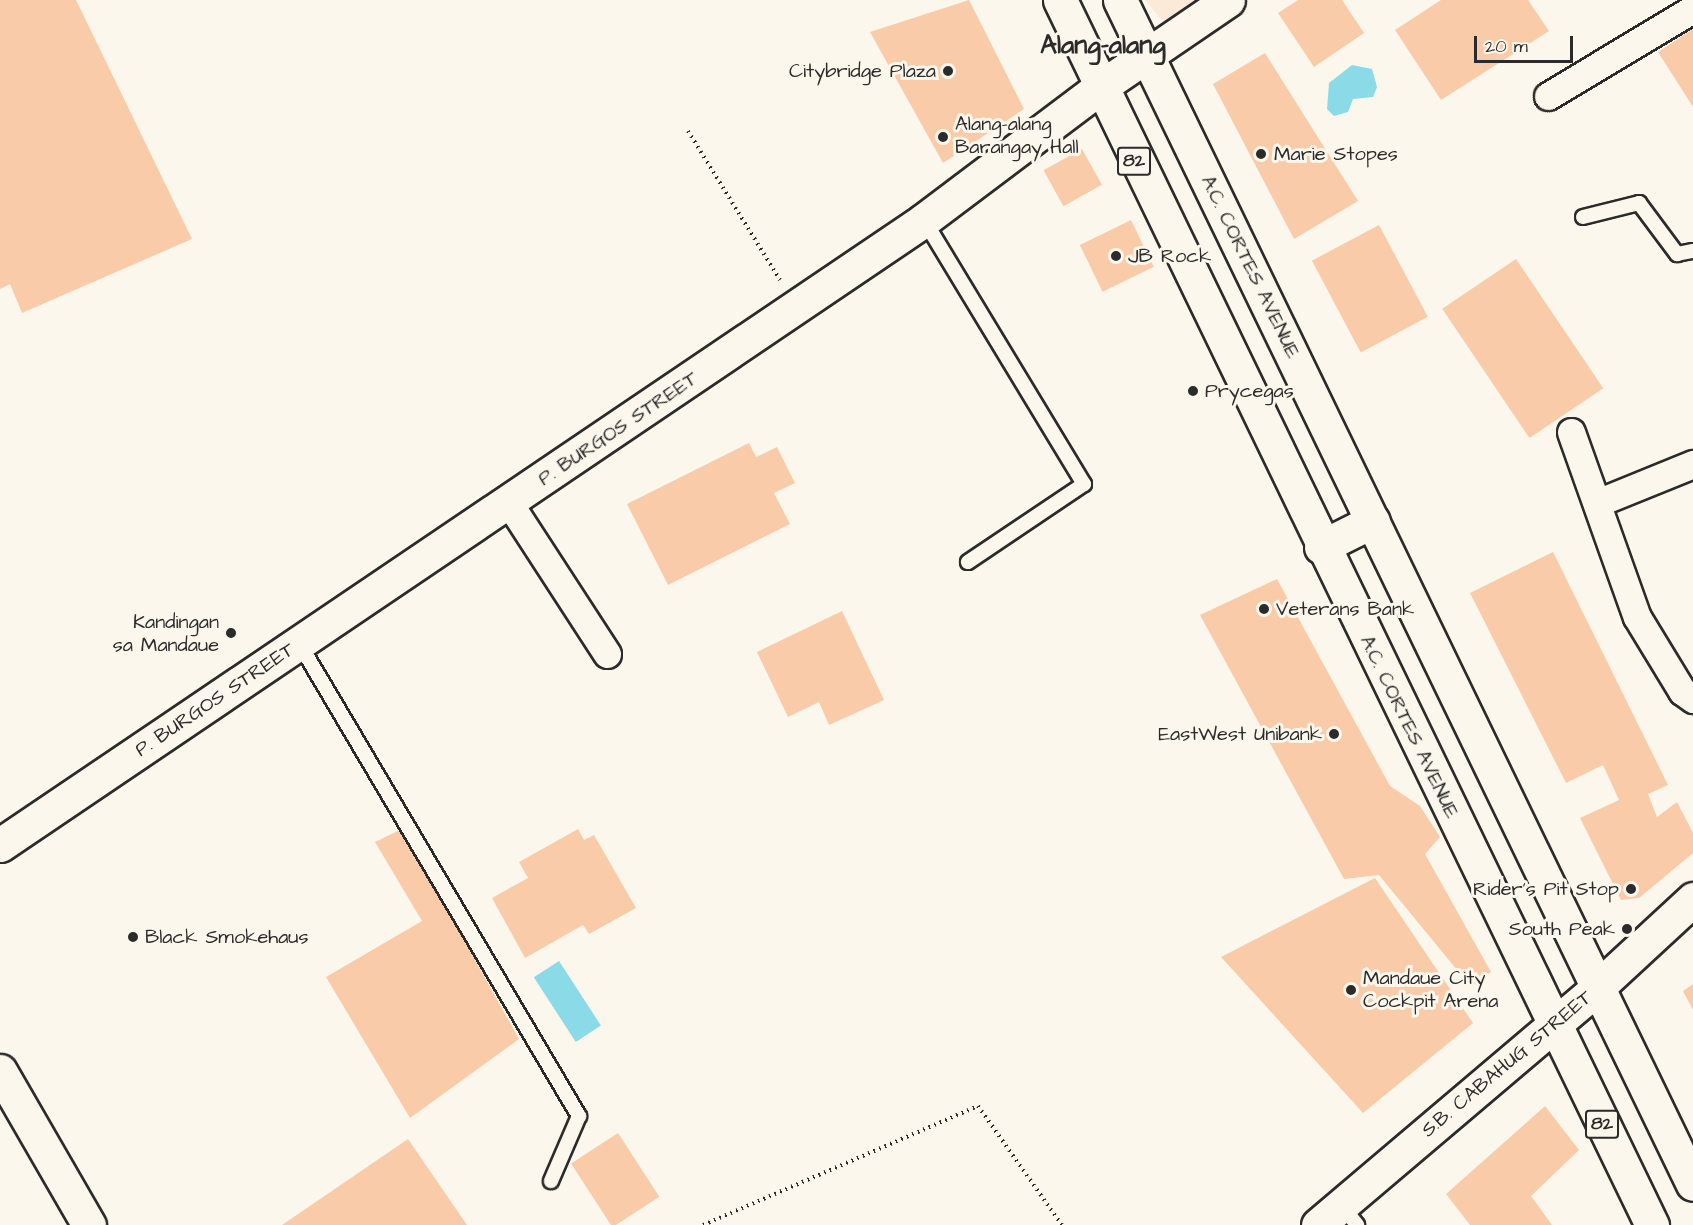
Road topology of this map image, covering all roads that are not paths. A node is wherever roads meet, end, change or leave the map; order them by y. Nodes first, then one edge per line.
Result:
1 (1060, 0) edge
2 (1120, 0) edge
3 (1228, 0) edge
4 (1693, 9) edge
5 (1147, 56) junction
6 (1099, 88) junction
7 (1548, 96) dead end
8 (1583, 217) dead end
9 (924, 220) junction
10 (1693, 251) edge
11 (1571, 432) dead end
12 (1693, 464) edge
13 (509, 503) junction
14 (1597, 503) junction
15 (1373, 521) junction
16 (1321, 547) junction
17 (968, 562) dead end
18 (299, 643) junction
19 (607, 654) dead end
20 (1693, 699) edge
21 (0, 845) edge
22 (1693, 899) edge
23 (1597, 988) junction
24 (1554, 1022) junction
25 (0, 1071) edge
26 (551, 1181) dead end
27 (1693, 1184) edge
28 (1338, 1218) edge
29 (89, 1225) edge
30 (1652, 1225) edge

1 - 6 main road, A.C. CORTES AVENUE / 82
2 - 5 main road, A.C. CORTES AVENUE
3 - 5 main road, P. BURGOS STREET
4 - 7 street
5 - 6 main road, P. BURGOS STREET
5 - 15 main road, A.C. CORTES AVENUE
6 - 9 main road, P. BURGOS STREET
6 - 16 main road, A.C. CORTES AVENUE / 82
8 - 10 lane
9 - 13 main road, P. BURGOS STREET
9 - 17 lane
11 - 14 street
12 - 14 street
13 - 18 main road, P. BURGOS STREET
13 - 19 street
14 - 20 street
15 - 16 main road
15 - 23 main road, A.C. CORTES AVENUE
16 - 24 main road, A.C. CORTES AVENUE / 82
18 - 21 main road, P. BURGOS STREET
18 - 26 lane
22 - 23 main road, S.B. CABAHUG STREET
23 - 24 main road, S.B. CABAHUG STREET
23 - 27 main road, A.C. CORTES AVENUE
24 - 28 main road, S.B. CABAHUG STREET
24 - 30 main road, A.C. CORTES AVENUE / 82
25 - 29 main road

